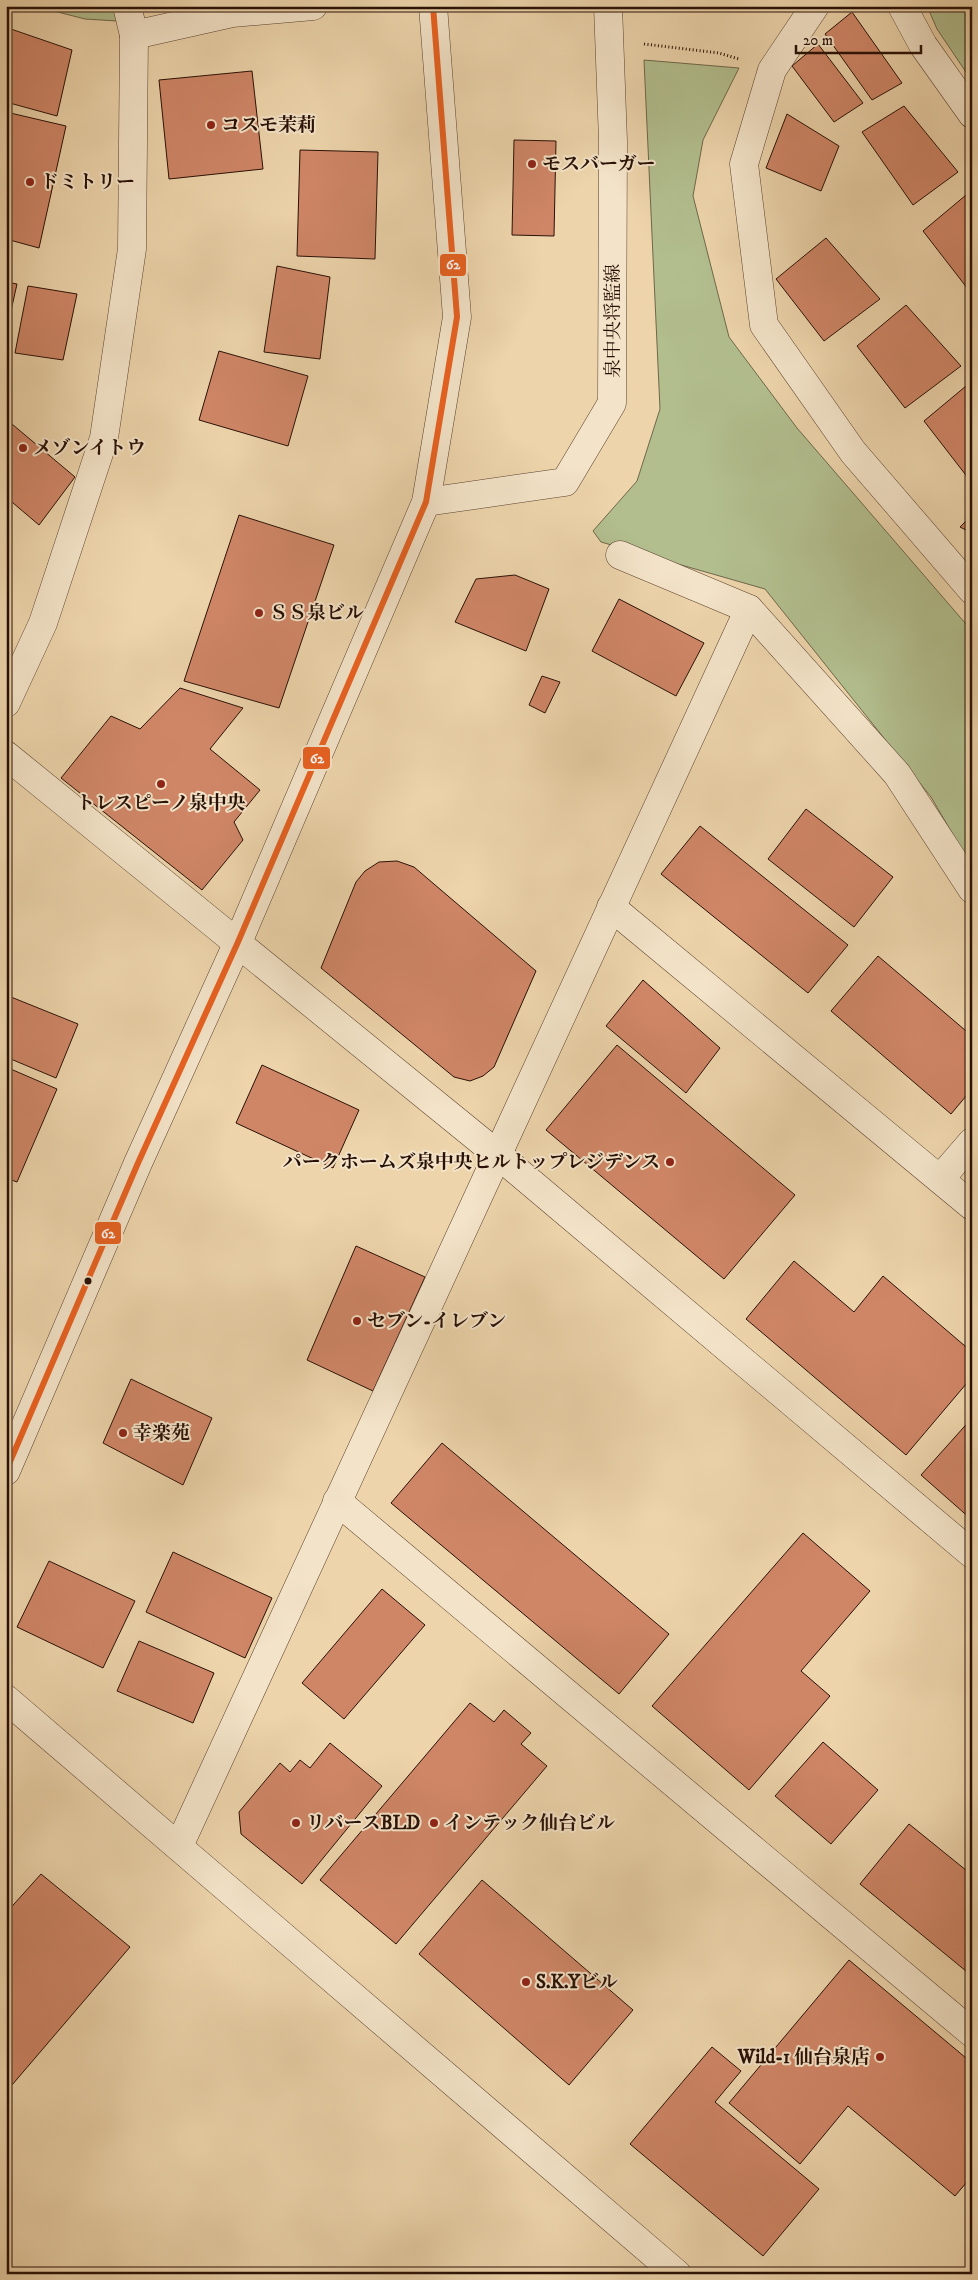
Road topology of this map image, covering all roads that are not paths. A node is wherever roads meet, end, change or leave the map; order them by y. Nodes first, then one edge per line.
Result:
1 (127, 6) edge
2 (313, 6) edge
3 (433, 6) edge
4 (608, 6) edge
5 (815, 6) edge
6 (902, 6) edge
7 (134, 36) junction
8 (972, 114) edge
9 (426, 502) junction
10 (620, 555) dead end
11 (972, 590) edge
12 (748, 609) junction
13 (6, 703) edge
14 (6, 755) edge
15 (972, 889) edge
16 (611, 907) junction
17 (238, 942) junction
18 (972, 1142) edge
19 (497, 1154) junction
20 (940, 1179) junction
21 (972, 1206) edge
22 (6, 1471) edge
23 (338, 1501) junction
24 (972, 1554) edge
25 (6, 1699) edge
26 (178, 1846) junction
27 (972, 2033) edge
28 (677, 2274) edge

1 - 7 street
2 - 7 street
3 - 9 street
4 - 9 street, 泉中央将監線
5 - 11 street
6 - 8 street
7 - 13 street
9 - 17 street
10 - 12 street
12 - 15 street
12 - 16 street
14 - 17 street
16 - 19 street
16 - 20 street
17 - 19 street
17 - 22 street
18 - 20 street
19 - 23 street
19 - 24 street
20 - 21 street
23 - 26 street
23 - 27 street
25 - 26 street
26 - 28 street

